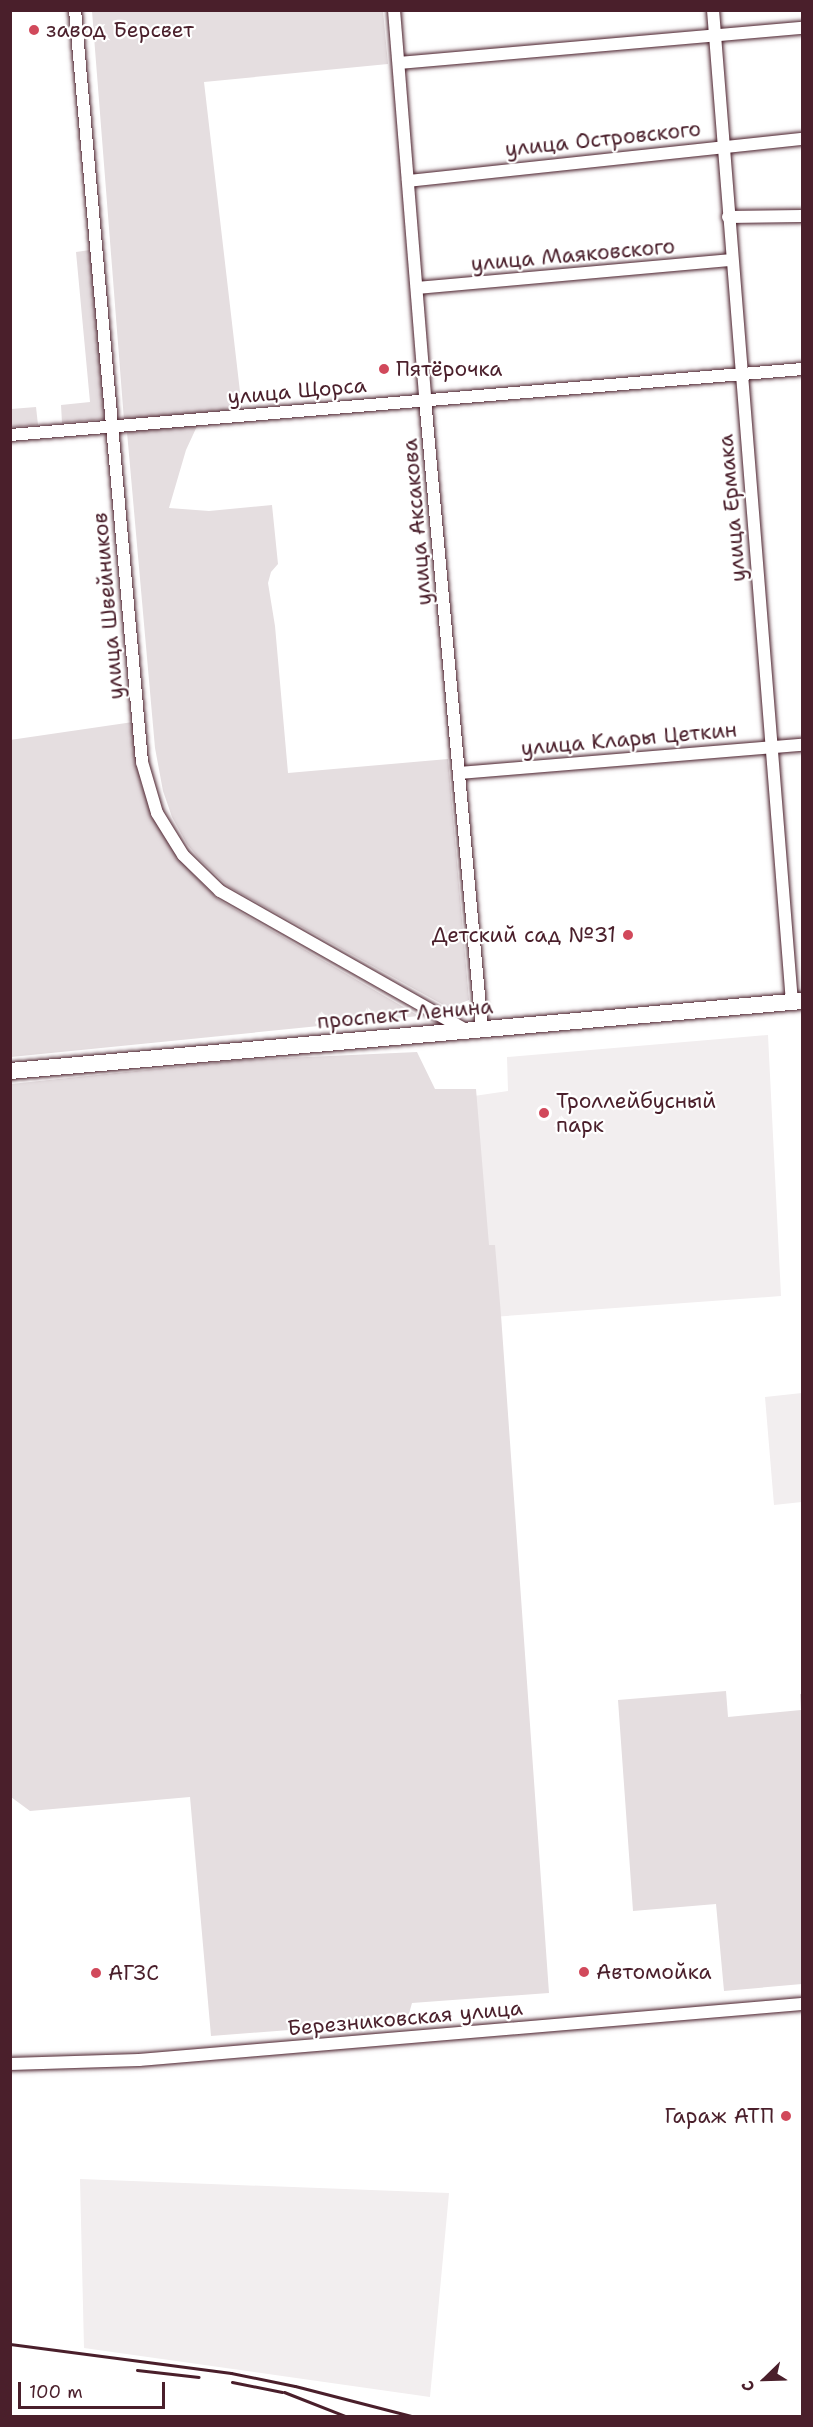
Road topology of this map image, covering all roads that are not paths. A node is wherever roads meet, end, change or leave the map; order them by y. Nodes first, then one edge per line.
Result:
1 (75, 10) edge
2 (394, 10) edge
3 (713, 10) edge
4 (802, 28) edge
5 (715, 35) junction
6 (399, 63) junction
7 (802, 139) edge
8 (723, 146) junction
9 (408, 181) junction
10 (802, 216) edge
11 (728, 217) junction
12 (732, 260) junction
13 (417, 288) junction
14 (802, 369) edge
15 (740, 374) junction
16 (425, 399) junction
17 (111, 426) junction
18 (10, 435) edge
19 (802, 745) edge
20 (771, 747) junction
21 (459, 773) junction
22 (797, 1002) edge
23 (474, 1030) junction
24 (10, 1071) edge
25 (802, 2004) edge
26 (10, 2064) edge

1 - 17 street, улица Швейников
2 - 6 street, улица Аксакова
3 - 5 street, улица Ермака
4 - 5 street
5 - 6 street
5 - 8 street, улица Ермака
6 - 9 street, улица Аксакова
7 - 8 street, улица Островского
8 - 9 street, улица Островского
8 - 11 street, улица Ермака
9 - 13 street, улица Аксакова
10 - 11 street
11 - 12 street, улица Ермака
12 - 13 street, улица Маяковского
12 - 15 street, улица Ермака
13 - 16 street, улица Аксакова
14 - 15 street, улица Щорса
15 - 16 street, улица Щорса
15 - 20 street, улица Ермака
16 - 17 street, улица Щорса
16 - 21 street, улица Аксакова
17 - 18 street, улица Щорса
17 - 23 street, улица Швейников
19 - 20 street, улица Клары Цеткин
20 - 21 street, улица Клары Цеткин
20 - 22 street, улица Ермака
21 - 23 street, улица Аксакова
22 - 23 main road, проспект Ленина
23 - 24 main road, проспект Ленина
25 - 26 street, Березниковская улица

